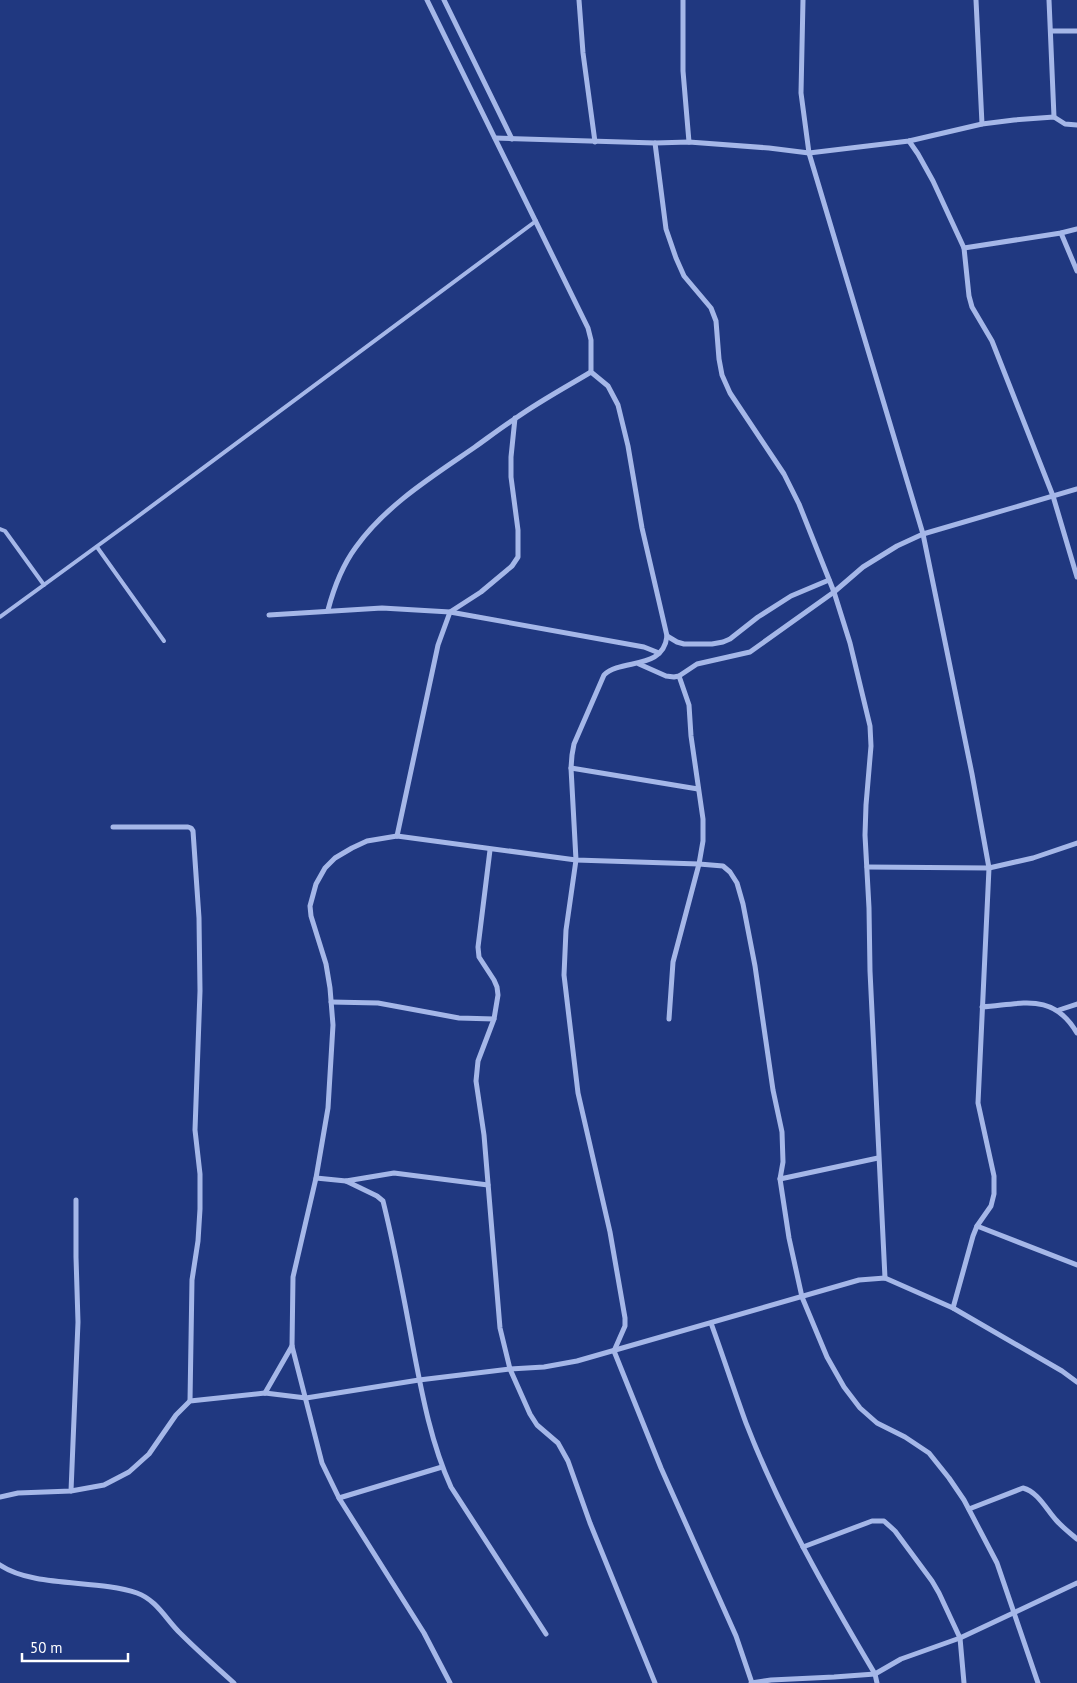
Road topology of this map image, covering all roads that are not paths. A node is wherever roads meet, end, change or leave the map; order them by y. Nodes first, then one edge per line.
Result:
1 (427, 0) edge
2 (444, 0) edge
3 (579, 0) edge
4 (682, 0) edge
5 (803, 0) edge
6 (976, 0) edge
7 (1049, 0) edge
8 (1052, 31) junction
9 (1077, 31) edge
10 (1054, 117) junction
11 (982, 124) junction
12 (1077, 125) edge
13 (495, 138) junction
14 (512, 139) junction
15 (909, 141) junction
16 (595, 142) junction
17 (689, 142) junction
18 (655, 144) junction
19 (809, 153) junction
20 (536, 221) junction
21 (1077, 229) edge
22 (1061, 234) junction
23 (964, 248) junction
24 (1077, 271) edge
25 (591, 372) junction
26 (515, 418) junction
27 (1077, 489) edge
28 (1053, 496) junction
29 (0, 528) edge
30 (923, 534) junction
31 (97, 547) junction
32 (1077, 577) edge
33 (829, 580) junction
34 (44, 585) junction
35 (834, 592) junction
36 (328, 610) junction
37 (450, 612) junction
38 (269, 615) dead end
39 (0, 617) edge
40 (667, 636) junction
41 (164, 641) dead end
42 (659, 653) junction
43 (639, 664) junction
44 (679, 676) junction
45 (571, 768) junction
46 (698, 789) junction
47 (113, 827) dead end
48 (397, 836) junction
49 (1077, 843) edge
50 (490, 850) junction
51 (576, 860) junction
52 (699, 864) junction
53 (867, 868) junction
54 (989, 868) junction
55 (331, 1002) junction
56 (1077, 1004) edge
57 (982, 1007) junction
58 (1059, 1010) junction
59 (669, 1019) dead end
60 (494, 1020) junction
61 (1077, 1033) edge
62 (878, 1158) junction
63 (316, 1178) junction
64 (780, 1180) junction
65 (346, 1181) junction
66 (488, 1185) junction
67 (76, 1200) dead end
68 (977, 1226) junction
69 (1077, 1265) edge
70 (885, 1278) junction
71 (802, 1297) junction
72 (953, 1308) junction
73 (711, 1322) junction
74 (292, 1346) junction
75 (614, 1351) junction
76 (510, 1369) junction
77 (419, 1380) junction
78 (1077, 1382) edge
79 (265, 1393) junction
80 (306, 1398) junction
81 (190, 1400) junction
82 (442, 1467) junction
83 (71, 1491) junction
84 (0, 1497) edge
85 (339, 1498) junction
86 (969, 1509) junction
87 (1077, 1538) edge
88 (803, 1547) junction
89 (0, 1565) edge
90 (1077, 1583) edge
91 (1013, 1612) junction
92 (546, 1634) dead end
93 (960, 1638) junction
94 (875, 1674) junction
95 (234, 1683) edge
96 (450, 1683) edge
97 (655, 1683) edge
98 (752, 1683) edge
99 (877, 1683) edge
100 (964, 1683) edge
101 (1038, 1683) edge

1 - 13 street
2 - 14 street
3 - 16 street
4 - 17 street
5 - 19 street
6 - 11 street
7 - 8 street
8 - 9 street
8 - 10 street
10 - 11 street
10 - 12 street
11 - 15 street
13 - 14 street
13 - 20 street
14 - 16 street
15 - 19 street
15 - 23 street
16 - 18 street
17 - 18 street
17 - 19 street
18 - 33 street
19 - 30 street
20 - 25 street
20 - 31 lane
21 - 22 street
22 - 23 street
22 - 24 street
23 - 28 street
25 - 26 street
25 - 40 street
26 - 36 street
26 - 37 street
27 - 28 street
28 - 30 street
28 - 32 street
29 - 34 lane
30 - 35 street
30 - 54 street
31 - 34 lane
31 - 41 lane
33 - 35 street
33 - 40 street
34 - 39 lane
35 - 44 street
35 - 53 street
36 - 37 street
36 - 38 street
37 - 42 street
37 - 48 street
40 - 42 street
42 - 43 street
43 - 44 street
43 - 45 street
44 - 46 street
45 - 46 street
45 - 51 street
46 - 52 street
47 - 81 street
48 - 50 street
48 - 55 street
49 - 54 street
50 - 51 street
50 - 60 street
51 - 52 street
51 - 75 street
52 - 59 street
52 - 64 street
53 - 54 street
53 - 62 street
54 - 57 street
55 - 60 street
55 - 63 street
56 - 58 street
57 - 58 street
57 - 68 street
58 - 61 street
60 - 66 street
62 - 64 street
62 - 70 street
63 - 65 street
63 - 74 street
64 - 71 street
65 - 66 street
65 - 77 street
66 - 76 street
67 - 83 street
68 - 69 street
68 - 72 street
70 - 71 street
70 - 72 street
71 - 73 street
71 - 86 street
72 - 78 street
73 - 75 street
73 - 88 street
74 - 79 street
74 - 80 street
75 - 76 street
75 - 98 street
76 - 77 street
76 - 97 street
77 - 80 street
77 - 82 street
79 - 80 street
79 - 81 street
80 - 85 street
81 - 83 street
82 - 85 street
82 - 92 street
83 - 84 street
85 - 96 street
86 - 87 street
86 - 91 street
88 - 93 street
88 - 94 street
89 - 95 street
90 - 91 street
91 - 93 street
91 - 101 street
93 - 94 street
93 - 100 street
94 - 98 street
94 - 99 street

